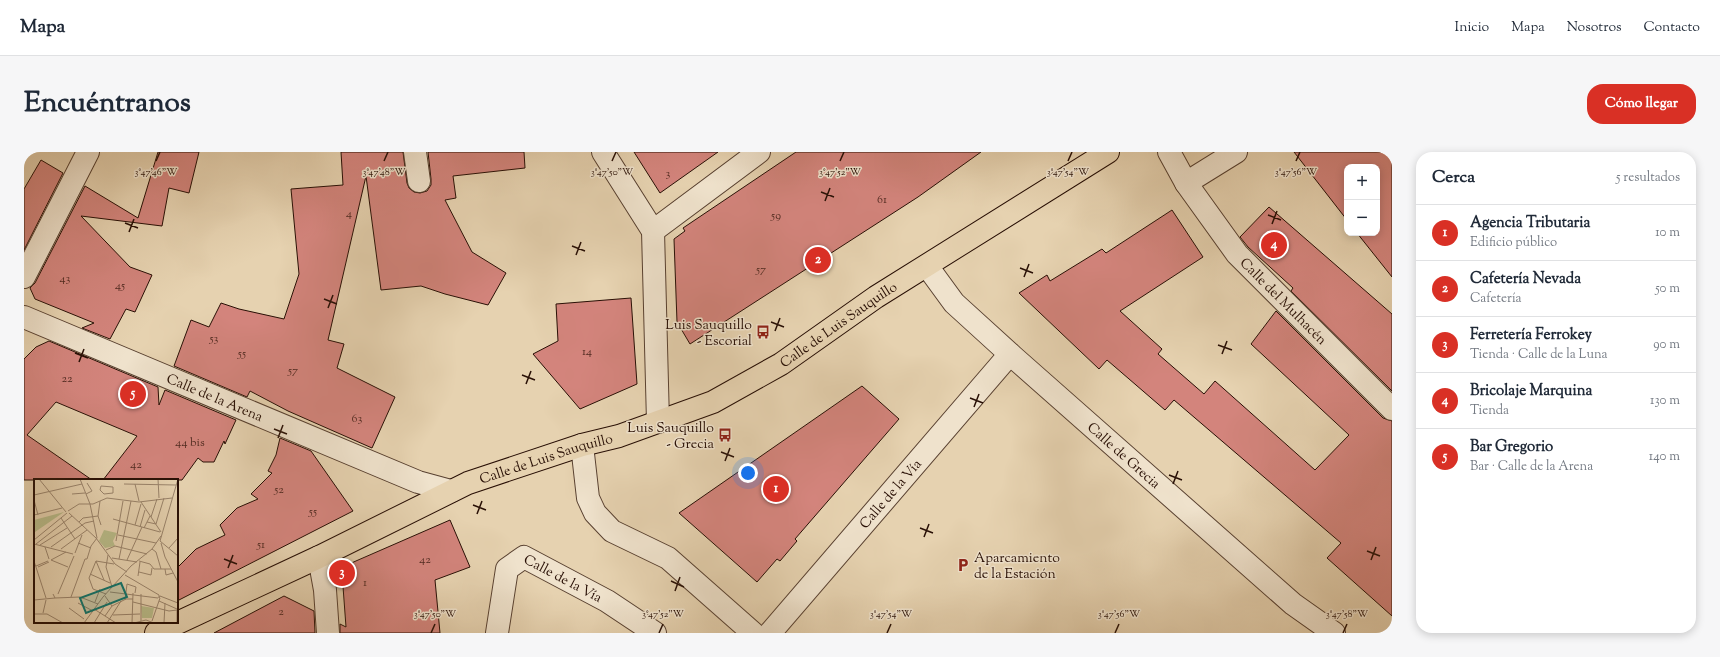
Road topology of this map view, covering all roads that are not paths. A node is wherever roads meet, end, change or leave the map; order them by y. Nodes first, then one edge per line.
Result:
1 (88, 152) edge
2 (415, 152) edge
3 (603, 152) edge
4 (759, 152) edge
5 (1169, 152) edge
6 (1236, 152) edge
7 (1102, 154) edge
8 (419, 182) dead end
9 (1186, 183) junction
10 (654, 231) junction
11 (927, 266) junction
12 (24, 277) edge
13 (24, 317) edge
14 (1010, 354) junction
15 (1392, 409) edge
16 (658, 422) junction
17 (582, 445) junction
18 (451, 491) junction
19 (319, 557) junction
20 (177, 623) edge
21 (178, 623) edge
22 (156, 633) edge
23 (328, 633) edge
24 (497, 633) edge
25 (655, 633) edge
26 (753, 633) edge
27 (770, 633) edge
28 (1334, 633) edge

1 - 12 street
2 - 8 street
3 - 10 street
4 - 10 street
5 - 9 street
6 - 9 street
7 - 11 main road, Calle de Luis Sauquillo
9 - 15 street, Calle del Mulhacén
10 - 16 street
11 - 14 street, Calle de Grecia
11 - 16 main road, Calle de Luis Sauquillo
13 - 18 street, Calle de la Arena
14 - 27 street, Calle de la Vía
14 - 28 street, Calle de Grecia
16 - 17 main road, Calle de Luis Sauquillo
17 - 18 main road, Calle de Luis Sauquillo
17 - 26 street
18 - 19 main road, Calle de Luis Sauquillo
19 - 21 main road, Calle de Luis Sauquillo
19 - 23 street
20 - 22 main road, Calle de Luis Sauquillo
24 - 25 street, Calle de la Vía

